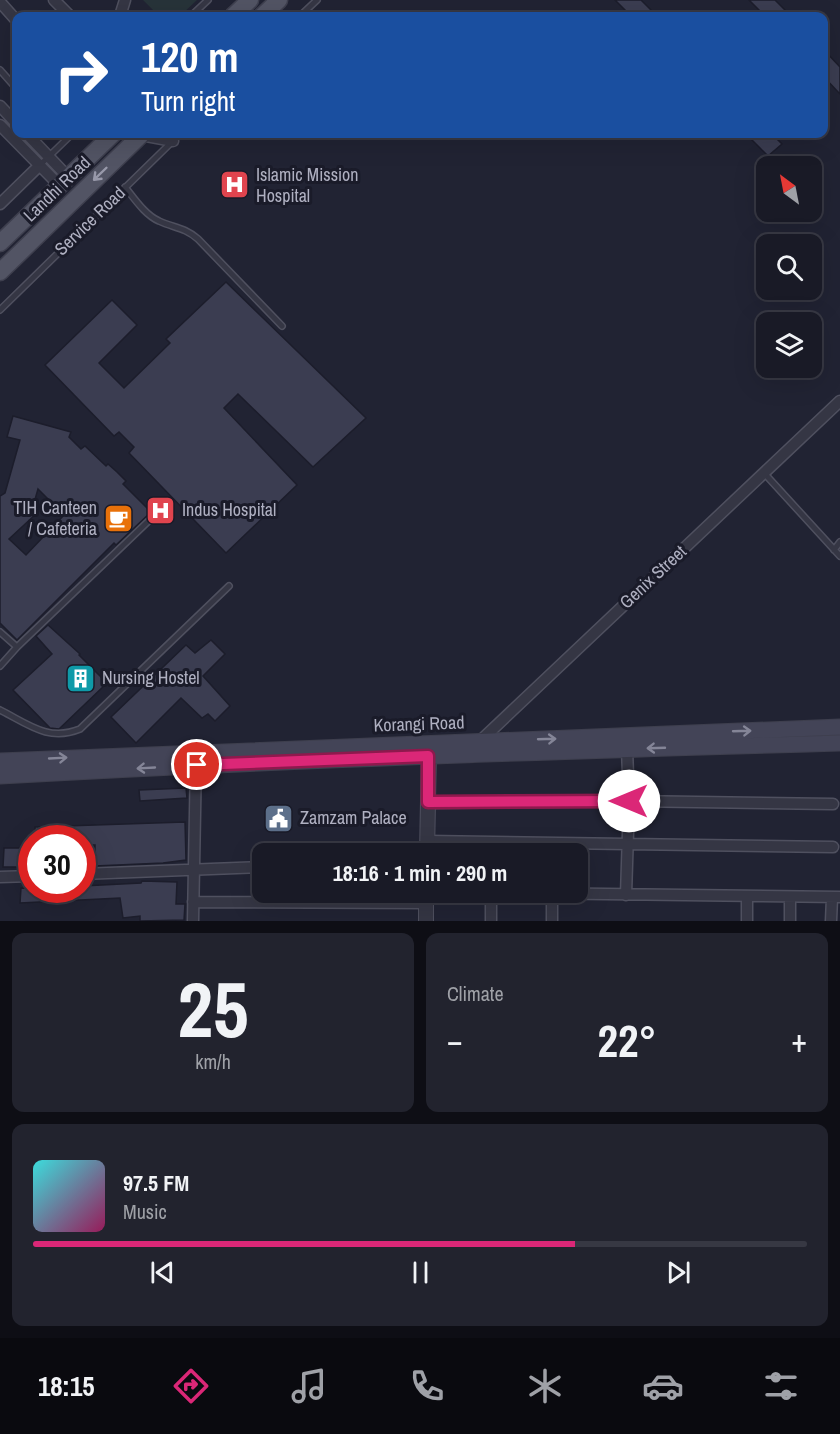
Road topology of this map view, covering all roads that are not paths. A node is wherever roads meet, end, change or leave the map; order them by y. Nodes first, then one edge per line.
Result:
1 (54, 0) edge
2 (208, 0) edge
3 (250, 0) edge
4 (279, 0) edge
5 (316, 0) edge
6 (1, 2) edge
7 (66, 12) edge
8 (195, 12) edge
9 (237, 12) edge
10 (266, 12) edge
11 (304, 12) edge
12 (12, 15) edge
13 (0, 70) edge
14 (12, 84) edge
15 (0, 106) edge
16 (12, 119) edge
17 (0, 125) edge
18 (12, 137) edge
19 (13, 138) edge
20 (31, 138) edge
21 (68, 138) edge
22 (109, 138) edge
23 (138, 138) edge
24 (175, 138) edge
25 (49, 156) junction
26 (40, 165) junction
27 (64, 181) junction
28 (125, 187) junction
29 (0, 204) edge
30 (0, 243) edge
31 (0, 272) edge
32 (0, 309) edge
33 (282, 326) dead end
34 (840, 401) edge
35 (764, 473) junction
36 (160, 510) dead end
37 (840, 542) edge
38 (834, 550) junction
39 (840, 556) edge
40 (229, 586) dead end
41 (0, 632) edge
42 (17, 647) junction
43 (0, 666) edge
44 (0, 710) edge
45 (840, 727) edge
46 (818, 728) junction
47 (478, 742) junction
48 (840, 743) edge
49 (817, 744) junction
50 (429, 749) junction
51 (627, 749) junction
52 (468, 754) junction
53 (196, 758) junction
54 (0, 761) edge
55 (0, 776) edge
56 (629, 801) junction
57 (428, 802) junction
58 (833, 804) dead end
59 (427, 843) edge
60 (628, 843) junction
61 (588, 844) edge
62 (833, 847) dead end
63 (252, 867) edge
64 (194, 870) junction
65 (96, 874) edge
66 (18, 876) edge
67 (0, 877) edge
68 (588, 894) edge
69 (626, 895) junction
70 (747, 897) junction
71 (790, 897) junction
72 (836, 898) edge
73 (252, 901) edge
74 (193, 902) junction
75 (426, 903) edge
76 (491, 903) edge
77 (552, 903) edge
78 (193, 921) edge
79 (426, 921) edge
80 (491, 921) edge
81 (552, 921) edge
82 (747, 921) edge
83 (790, 921) edge
84 (831, 921) edge

1 - 7 street
2 - 8 lane
3 - 9 main road
4 - 10 main road
5 - 11 lane
6 - 12 street
13 - 14 lane
15 - 16 street
17 - 18 street
19 - 26 street
20 - 25 street
21 - 25 lane
22 - 27 main road, Landhi Road
23 -> 31 main road, Landhi Road
24 - 28 lane, Service Road
25 - 26 lane
25 - 27 street
26 - 27 street
26 - 29 street
27 - 30 main road, Landhi Road
28 - 32 lane, Service Road
28 - 33 lane
34 - 35 street, Genix Street
35 - 38 lane
35 - 47 street, Genix Street
36 - 42 lane
37 - 38 lane
38 - 39 lane
40 - 44 lane
41 - 42 lane
42 - 43 lane
45 - 46 main road, Korangi Road
47 -> 46 main road, Korangi Road
46 - 49 main road
47 - 50 main road, Korangi Road
47 - 52 street, Genix Street
48 - 49 main road, Korangi Road
49 -> 51 main road, Korangi Road
50 - 52 main road, Korangi Road
50 - 53 main road, Korangi Road
50 - 57 street
51 - 52 main road, Korangi Road
51 - 56 street
54 -> 53 main road, Korangi Road
53 -> 55 main road, Korangi Road
53 - 64 street
56 - 57 street
56 - 58 street
56 - 60 street
57 - 59 street
60 - 61 street
60 - 62 street
60 - 69 street
63 - 64 street
64 - 65 street
64 - 74 street
66 - 67 street
68 - 69 street
69 - 70 street
70 - 71 street
70 - 82 street
71 - 72 street
71 - 83 street
72 - 84 street
73 - 74 street
74 - 78 street
75 - 79 street
76 - 80 street
77 - 81 street

